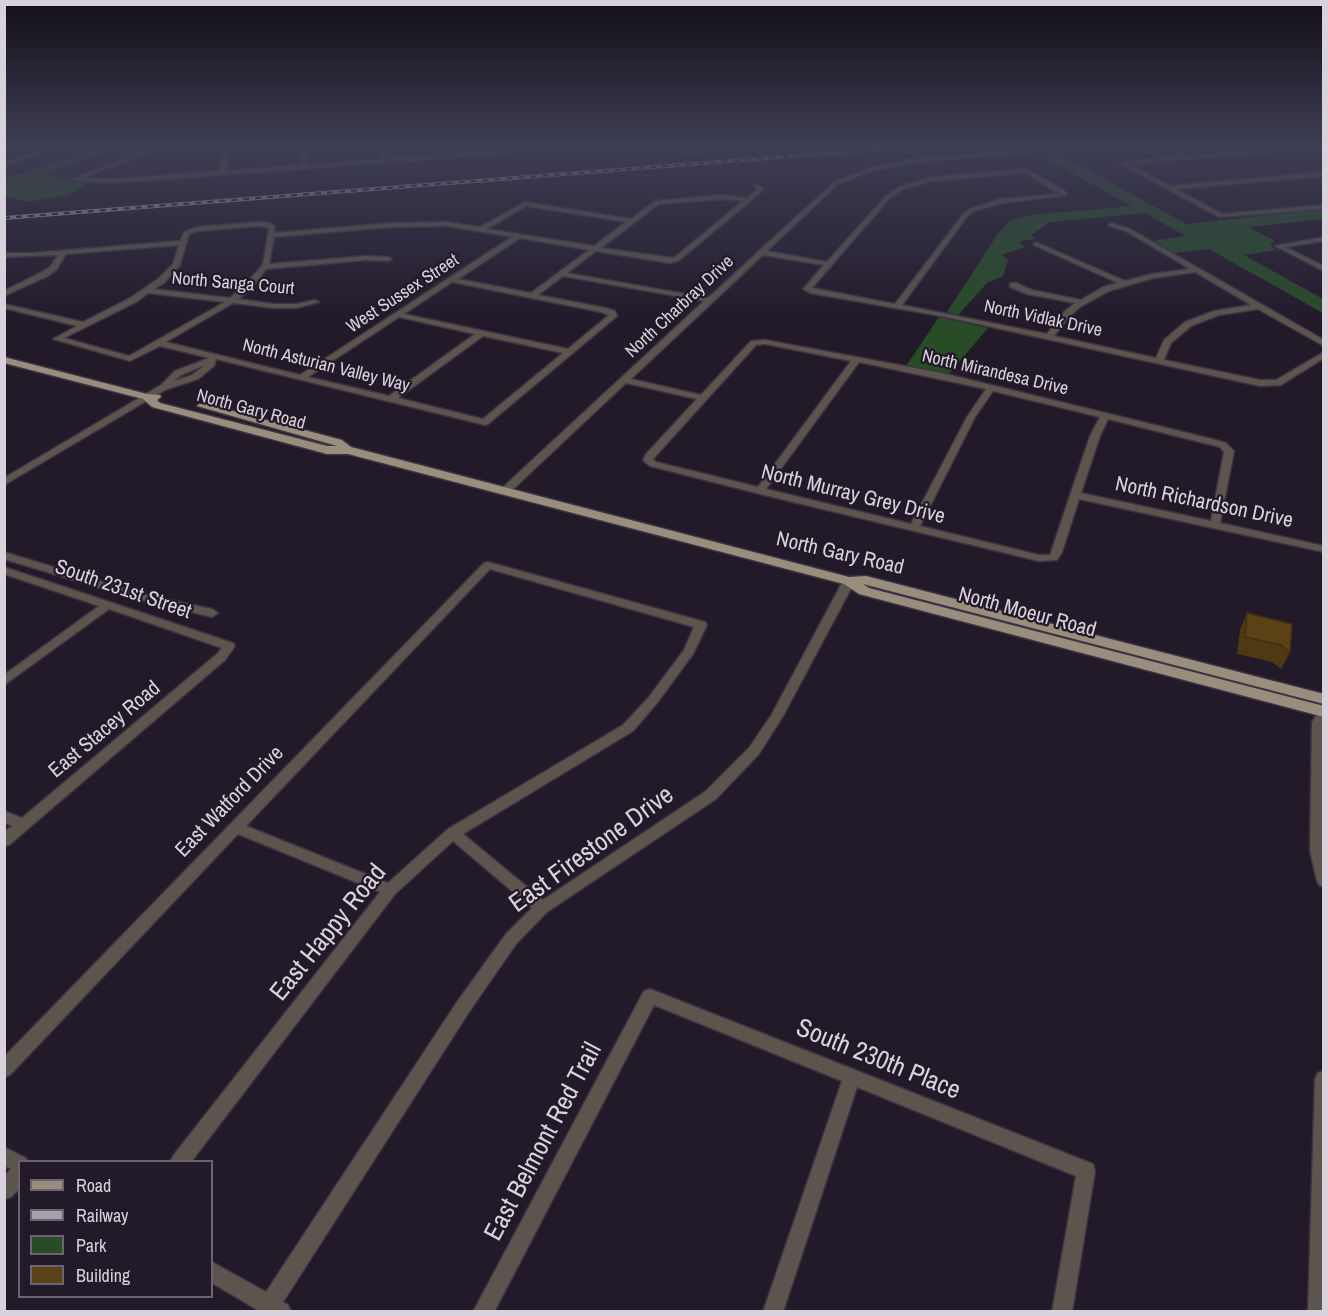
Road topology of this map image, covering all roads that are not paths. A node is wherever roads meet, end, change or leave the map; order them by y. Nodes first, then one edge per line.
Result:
1 (521, 206) edge
2 (540, 206) edge
3 (651, 206) edge
4 (740, 206) edge
5 (808, 206) edge
6 (881, 206) edge
7 (984, 206) edge
8 (1203, 206) edge
9 (1323, 207) edge
10 (633, 221) junction
11 (1111, 225) dead end
12 (482, 229) junction
13 (271, 235) junction
14 (520, 235) junction
15 (1323, 239) edge
16 (183, 243) junction
17 (1036, 244) dead end
18 (596, 248) junction
19 (760, 252) junction
20 (63, 253) junction
21 (4, 255) edge
22 (388, 259) dead end
23 (828, 264) junction
24 (265, 267) junction
25 (1323, 269) edge
26 (1196, 270) junction
27 (565, 271) junction
28 (452, 280) junction
29 (1123, 283) junction
30 (1013, 285) dead end
31 (148, 291) junction
32 (4, 294) edge
33 (532, 296) junction
34 (712, 298) junction
35 (232, 302) junction
36 (315, 302) dead end
37 (1082, 302) junction
38 (4, 306) edge
39 (897, 306) junction
40 (1259, 306) junction
41 (398, 315) junction
42 (84, 325) junction
43 (481, 333) junction
44 (1049, 337) junction
45 (159, 343) junction
46 (1323, 344) edge
47 (570, 352) junction
48 (1323, 354) edge
49 (214, 358) junction
50 (857, 359) junction
51 (4, 360) edge
52 (1159, 361) junction
53 (1312, 361) junction
54 (1323, 365) edge
55 (186, 370) junction
56 (198, 373) junction
57 (302, 377) junction
58 (625, 380) junction
59 (162, 388) junction
60 (991, 388) junction
61 (147, 397) junction
62 (703, 398) junction
63 (391, 399) junction
64 (1105, 416) junction
65 (4, 482) edge
66 (505, 491) junction
67 (760, 491) junction
68 (1076, 495) junction
69 (1215, 525) junction
70 (914, 528) junction
71 (1323, 549) edge
72 (4, 555) edge
73 (4, 570) edge
74 (849, 581) junction
75 (107, 605) junction
76 (212, 613) dead end
77 (701, 626) joint
78 (229, 646) joint
79 (4, 681) edge
80 (1323, 699) edge
81 (1323, 713) edge
82 (4, 816) edge
83 (23, 825) junction
84 (237, 828) junction
85 (453, 833) junction
86 (4, 841) edge
87 (1323, 881) edge
88 (390, 890) junction
89 (542, 908) junction
90 (650, 996) joint
91 (4, 1070) edge
92 (852, 1077) junction
93 (1323, 1079) edge
94 (4, 1156) edge
95 (180, 1160) edge
96 (18, 1163) edge
97 (18, 1176) edge
98 (4, 1190) edge
99 (1321, 1232) edge
100 (213, 1273) edge
101 (272, 1309) edge
102 (483, 1311) edge
103 (772, 1311) edge
104 (1062, 1311) edge
105 (1318, 1311) edge

1 - 12 street
2 - 10 street
3 - 10 street
4 - 18 street
5 - 19 street, North Charbray Drive
6 - 23 street
7 - 39 street
8 - 9 street
10 - 18 street
11 - 26 street
12 - 13 street
12 - 14 street
13 - 16 street
13 - 24 street
14 - 18 street
14 - 28 street, West Sussex Street
15 - 25 street
16 - 20 street
16 - 31 street
17 - 29 street
18 - 27 street
19 - 23 street
19 - 34 street, North Charbray Drive
20 - 21 street
20 - 32 street
22 - 24 street
23 - 39 street, North Vidlak Drive
24 - 35 street
26 - 29 street
26 - 40 street
27 - 33 street
27 - 34 street
28 - 33 street
28 - 41 street, West Sussex Street
29 - 37 street
30 - 37 street
31 - 35 street, North Sanga Court
31 - 42 street
33 - 47 street
34 - 58 street, North Charbray Drive
35 - 36 street, North Sanga Court
35 - 45 street
37 - 44 street
38 - 42 street
39 - 44 street, North Vidlak Drive
40 - 46 street
40 - 52 street
41 - 43 street
41 - 57 street, West Sussex Street
42 - 45 street
43 - 47 street
43 - 63 street
44 - 52 street, North Vidlak Drive
45 - 49 street, North Asturian Valley Way
47 - 63 street, North Asturian Valley Way
48 - 53 street
49 - 55 street
49 - 56 street
49 - 57 street, North Asturian Valley Way
50 - 60 street, North Mirandesa Drive
50 - 62 street, North Mirandesa Drive
50 - 67 street
51 - 61 main road, North Gary Road
52 - 53 street, North Vidlak Drive
53 - 54 street
55 - 56 street
55 - 59 street
56 - 59 street
57 - 63 street, North Asturian Valley Way
58 - 62 street
58 - 66 street, North Charbray Drive
59 - 61 street
60 - 64 street, North Mirandesa Drive
60 - 70 street
61 - 65 street
61 - 66 main road, North Gary Road
62 - 67 street, North Murray Grey Drive
64 - 68 street
64 - 69 street, North Mirandesa Drive
66 - 74 main road, North Gary Road
67 - 70 street, North Murray Grey Drive
68 - 69 street, North Richardson Drive
68 - 70 street, North Murray Grey Drive
69 - 71 street, North Richardson Drive
72 - 76 street, South 231st Street
73 - 75 street, South 231st Street
74 - 80 main road, North Gary Road
74 - 81 main road, North Moeur Road
74 - 89 street, East Firestone Drive
75 - 78 street, South 231st Street
75 - 79 street
77 - 84 street, East Watford Drive
77 - 85 street, East Happy Road
78 - 83 street, East Stacey Road
81 - 87 street
82 - 83 street
83 - 86 street, East Stacey Road
84 - 88 street
84 - 91 street, East Watford Drive
85 - 88 street, East Happy Road
85 - 89 street
88 - 95 street, East Happy Road
89 - 101 street, East Firestone Drive
90 - 92 street, South 230th Place
90 - 102 street, East Belmont Red Trail
92 - 103 street
92 - 104 street, South 230th Place
93 - 99 street
94 - 96 street
97 - 98 street
99 - 105 street
100 - 101 street

